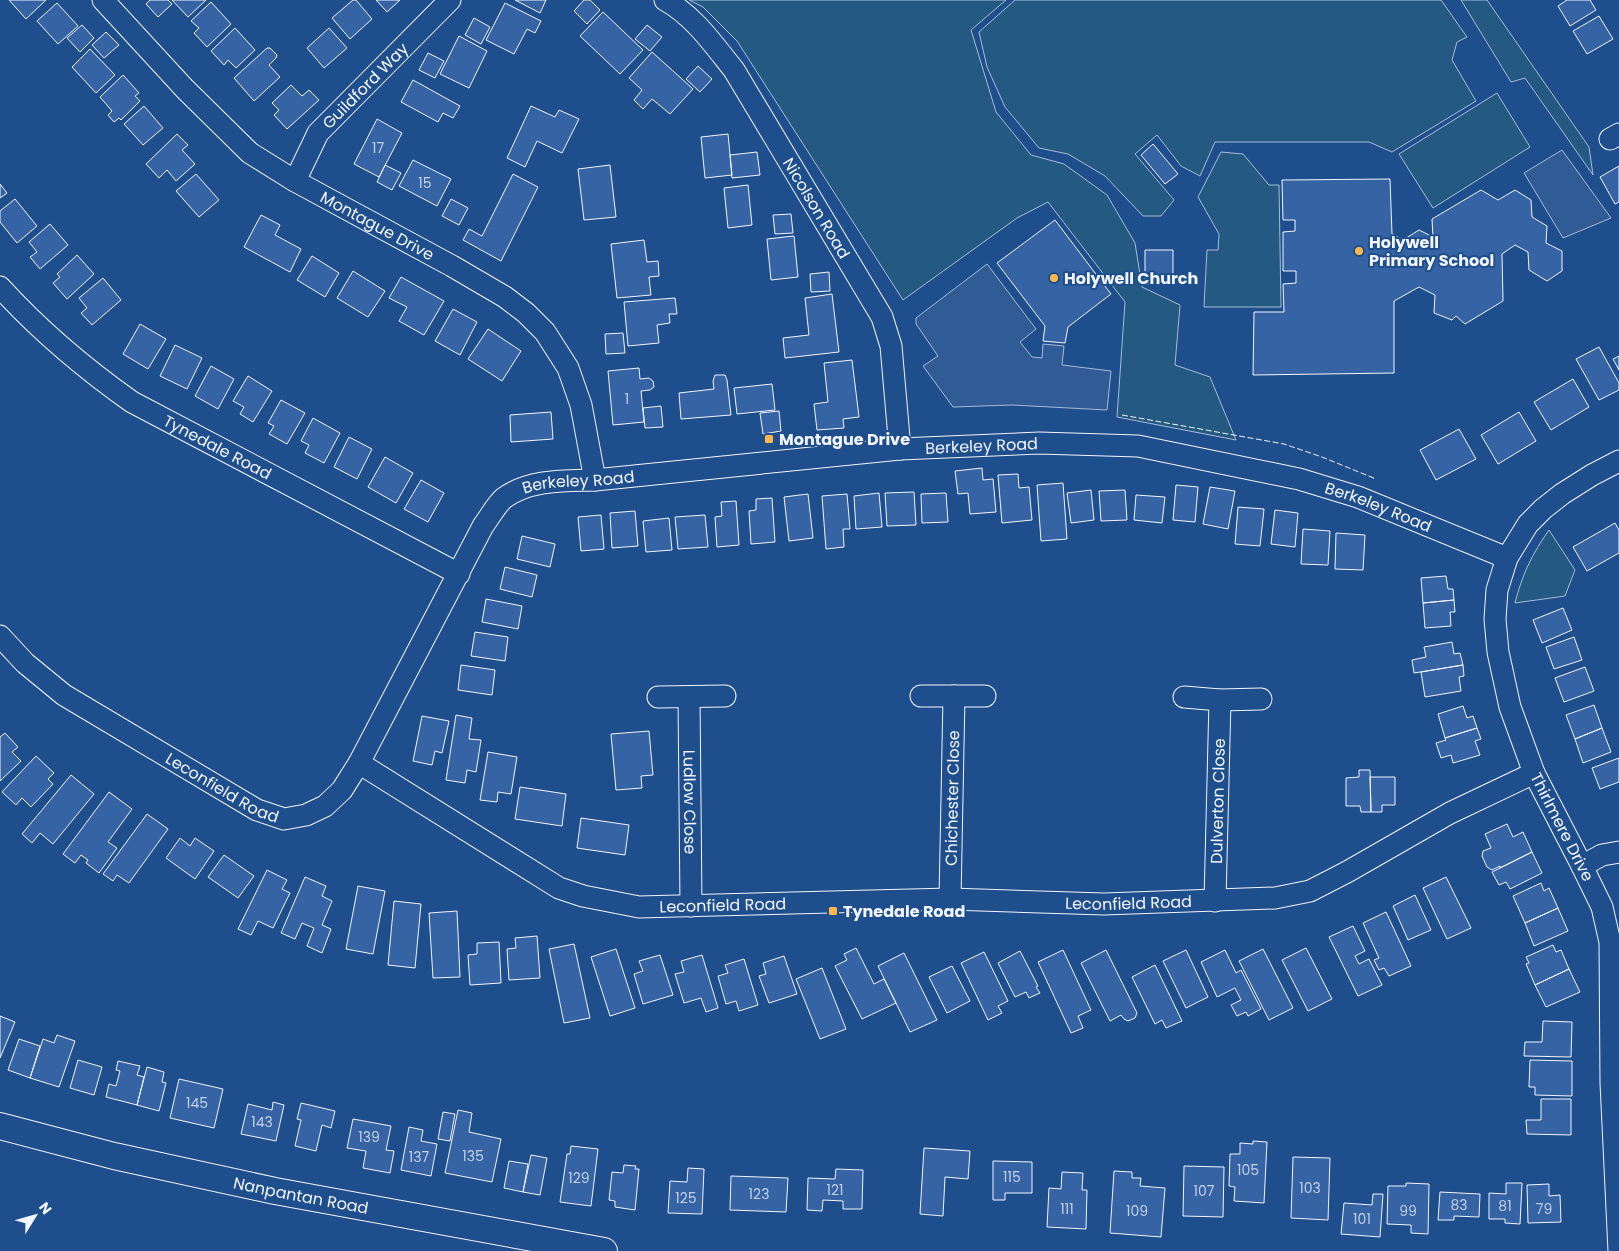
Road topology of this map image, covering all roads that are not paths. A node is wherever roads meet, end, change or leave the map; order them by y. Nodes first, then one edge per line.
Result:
1 (103, 0) edge
2 (450, 0) edge
3 (665, 0) edge
4 (295, 181) junction
5 (0, 287) edge
6 (900, 449) junction
7 (1619, 460) edge
8 (595, 480) junction
9 (1507, 558) junction
10 (459, 574) junction
11 (0, 636) edge
12 (725, 696) dead end
13 (921, 696) dead end
14 (954, 696) junction
15 (985, 696) dead end
16 (689, 697) junction
17 (1184, 697) dead end
18 (658, 698) dead end
19 (1261, 699) dead end
20 (1220, 700) junction
21 (359, 763) junction
22 (1534, 773) junction
23 (1619, 852) edge
24 (1582, 866) junction
25 (950, 899) junction
26 (1215, 901) junction
27 (691, 906) junction
28 (0, 1126) edge
29 (1618, 1226) edge
30 (604, 1251) edge
31 (1619, 1251) edge

1 - 4 street, Montague Drive
2 - 4 street, Guildford Way
3 - 6 street, Nicolson Road
4 - 8 street, Montague Drive
5 - 10 street, Tynedale Road
6 - 8 street, Berkeley Road
6 - 9 street, Berkeley Road
7 - 9 street, Thirlmere Drive
8 - 10 street, Berkeley Road
9 - 22 street, Thirlmere Drive
10 - 21 street, Berkeley Road
11 - 21 street, Leconfield Road
12 - 16 street
13 - 14 street
14 - 15 street
14 - 25 street, Chichester Close
16 - 18 street
16 - 27 street, Ludlow Close
17 - 20 street
19 - 20 street
20 - 26 street, Dulverton Close
21 - 27 street, Leconfield Road
22 - 24 street, Thirlmere Drive
22 - 26 street, Leconfield Road
23 - 24 street
24 - 29 street, Thirlmere Drive
25 - 26 street, Leconfield Road
25 - 27 street, Leconfield Road
28 - 30 street, Nanpantan Road
29 - 31 street, Thirlmere Drive

